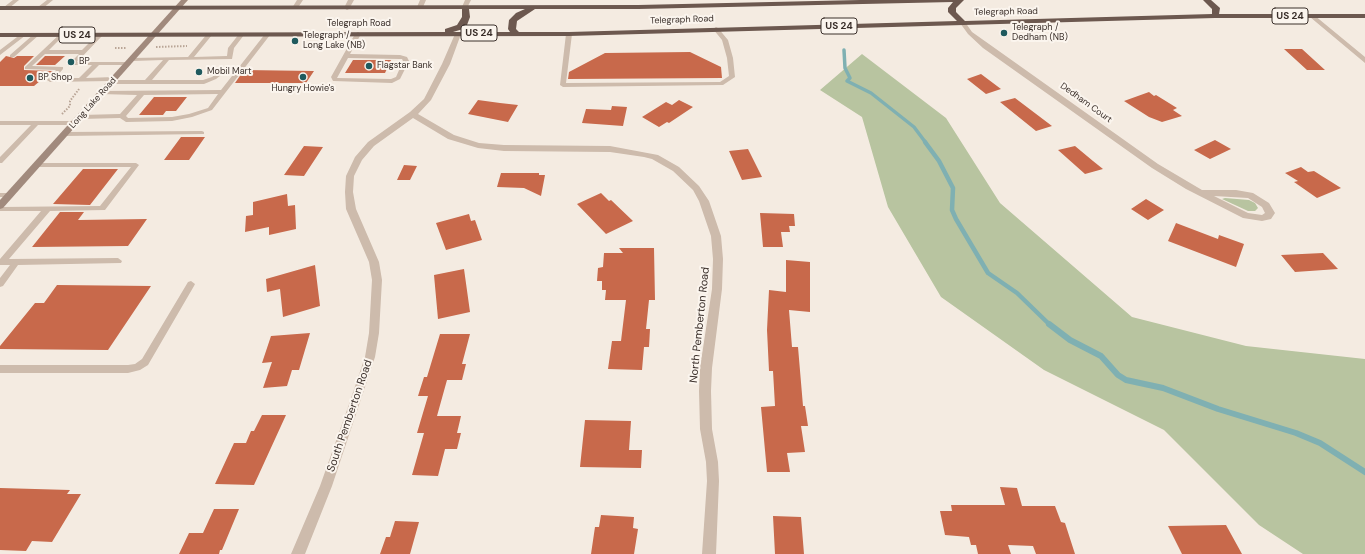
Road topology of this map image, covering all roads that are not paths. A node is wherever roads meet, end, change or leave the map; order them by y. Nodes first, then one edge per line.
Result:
1 (16, 0) edge
2 (50, 0) edge
3 (185, 0) edge
4 (300, 0) edge
5 (352, 0) edge
6 (959, 0) edge
7 (1207, 0) edge
8 (775, 2) edge
9 (422, 4) edge
10 (467, 4) edge
11 (538, 7) junction
12 (3, 8) edge
13 (40, 8) junction
14 (178, 8) junction
15 (295, 8) junction
16 (347, 8) junction
17 (1215, 16) junction
18 (1312, 16) junction
19 (1365, 16) edge
20 (963, 23) junction
21 (716, 29) junction
22 (516, 33) junction
23 (241, 34) junction
24 (358, 34) junction
25 (442, 34) junction
26 (458, 34) junction
27 (569, 34) junction
28 (0, 35) edge
29 (23, 35) junction
30 (36, 35) junction
31 (61, 35) junction
32 (100, 35) junction
33 (154, 35) junction
34 (209, 35) junction
35 (267, 35) junction
36 (44, 52) junction
37 (84, 52) junction
38 (0, 53) edge
39 (12, 56) dead end
40 (346, 56) junction
41 (167, 59) junction
42 (189, 59) junction
43 (131, 61) junction
44 (1365, 61) edge
45 (97, 63) junction
46 (72, 64) junction
47 (60, 68) junction
48 (222, 72) dead end
49 (81, 80) junction
50 (113, 81) junction
51 (147, 82) junction
52 (222, 92) junction
53 (102, 93) junction
54 (142, 93) junction
55 (413, 114) junction
56 (122, 116) junction
57 (78, 120) junction
58 (36, 123) junction
59 (1, 124) edge
60 (65, 134) junction
61 (202, 134) dead end
62 (0, 161) edge
63 (37, 165) junction
64 (1202, 194) junction
65 (0, 195) edge
66 (10, 195) junction
67 (0, 207) edge
68 (48, 208) junction
69 (118, 261) dead end
70 (1, 262) edge
71 (16, 262) junction
72 (0, 284) edge
73 (191, 284) dead end
74 (0, 369) edge
75 (298, 554) edge
76 (709, 554) edge

1 - 12 lane
2 - 13 lane
3 - 14 main road, Long Lake Road
4 - 15 lane
5 - 16 lane
6 - 8 highway, Telegraph Road / US 24
6 - 20 highway
7 - 17 highway
8 - 11 highway, Telegraph Road / US 24
9 - 10 highway, Telegraph Road / US 24
9 - 16 highway, Telegraph Road / US 24
10 - 11 highway, Telegraph Road / US 24
10 - 25 highway
11 - 22 highway
12 - 13 highway, Telegraph Road / US 24
13 - 14 highway, Telegraph Road / US 24
14 - 15 highway, Telegraph Road / US 24
14 - 33 main road, Long Lake Road
15 - 16 highway, Telegraph Road / US 24
17 - 18 highway, Telegraph Road / US 24
17 - 20 highway, Telegraph Road / US 24
18 - 19 highway, Telegraph Road / US 24
18 - 44 street
20 - 21 highway, Telegraph Road / US 24
20 - 64 street, Dedham Court
21 - 27 highway, Telegraph Road / US 24
21 - 27 lane
22 - 26 highway, Telegraph Road / US 24
22 - 27 highway, Telegraph Road / US 24
23 - 34 highway, Telegraph Road / US 24
23 - 35 highway, Telegraph Road / US 24
23 - 42 lane
24 - 25 highway, Telegraph Road / US 24
24 - 35 highway, Telegraph Road / US 24
24 - 40 lane
25 - 26 highway, Telegraph Road / US 24
26 - 55 street, South Pemberton Road
28 - 29 highway, Telegraph Road / US 24
29 - 30 highway, Telegraph Road / US 24
29 - 38 lane
30 - 31 highway, Telegraph Road / US 24
30 - 39 lane
31 - 32 highway, Telegraph Road / US 24
31 - 36 lane
32 - 33 highway, Telegraph Road / US 24
32 - 37 lane
33 - 34 highway, Telegraph Road / US 24
33 - 43 main road, Long Lake Road
34 - 42 lane
35 - 52 lane
36 - 37 lane
36 - 47 lane
37 - 46 lane
40 - 40 lane
41 - 42 lane
41 - 43 lane
41 - 51 lane
43 - 45 lane
43 - 50 main road, Long Lake Road
45 - 46 lane
45 - 49 lane
46 - 47 lane
47 - 49 lane
48 - 51 lane
49 - 50 lane
50 - 51 lane
50 - 53 main road, Long Lake Road
52 - 54 lane
52 - 56 lane
53 - 54 lane
53 - 57 main road, Long Lake Road
54 - 56 lane
55 - 75 street, South Pemberton Road
55 - 76 street, North Pemberton Road
56 - 57 lane
57 - 58 lane
57 - 60 main road, Long Lake Road
58 - 59 lane
58 - 62 lane
60 - 61 lane
60 - 63 main road, Long Lake Road
63 - 66 main road, Long Lake Road
63 - 68 lane
64 - 64 street, Dedham Court
65 - 66 lane
66 - 67 main road, Long Lake Road
67 - 68 lane
68 - 70 lane
69 - 71 lane
70 - 71 lane
71 - 72 lane
73 - 74 lane

